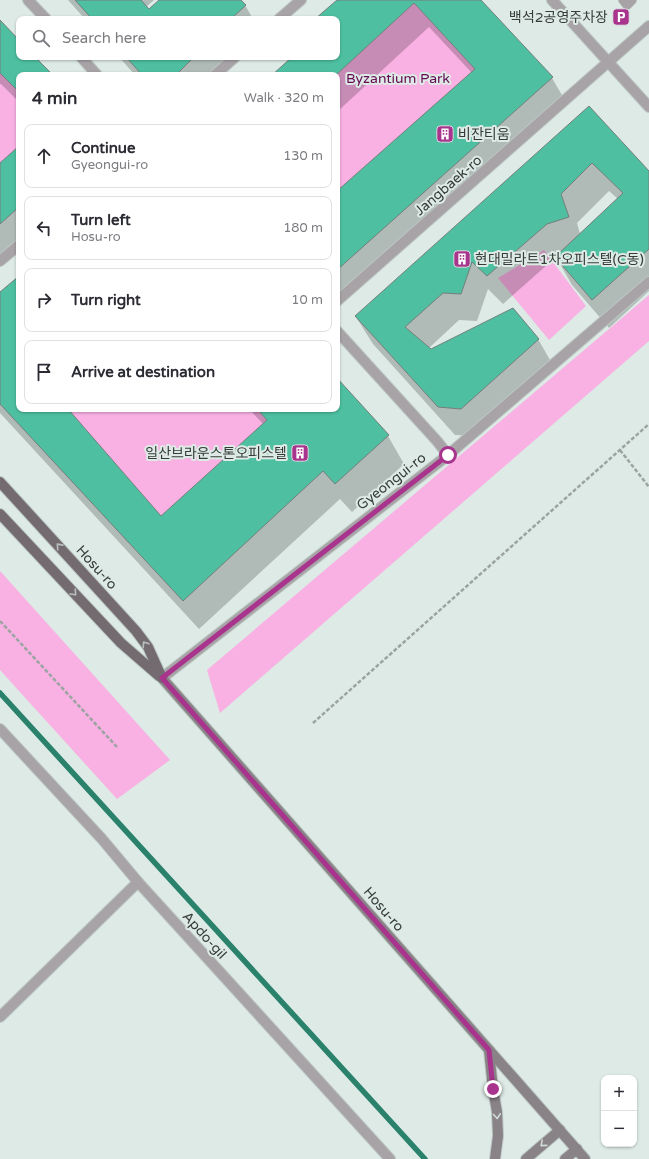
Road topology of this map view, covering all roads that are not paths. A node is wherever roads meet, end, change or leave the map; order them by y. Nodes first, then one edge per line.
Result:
1 (28, 0) edge
2 (301, 0) edge
3 (552, 0) edge
4 (623, 0) edge
5 (632, 0) edge
6 (43, 16) edge
7 (282, 16) edge
8 (649, 26) edge
9 (83, 60) edge
10 (232, 60) edge
11 (608, 62) junction
12 (94, 72) edge
13 (218, 72) edge
14 (649, 107) edge
15 (16, 248) edge
16 (0, 261) edge
17 (649, 282) edge
18 (340, 298) edge
19 (340, 334) edge
20 (448, 455) junction
21 (0, 482) edge
22 (0, 514) edge
23 (162, 678) junction
24 (0, 729) edge
25 (138, 882) junction
26 (0, 1017) edge
27 (489, 1050) junction
28 (560, 1130) junction
29 (577, 1149) junction
30 (390, 1159) edge
31 (495, 1159) edge
32 (526, 1159) edge
33 (565, 1159) edge
34 (585, 1159) edge

1 - 6 street
2 - 7 street
3 - 11 street
4 - 5 lane
8 - 11 street, Jangbaek-ro
9 - 12 street
10 - 13 street
11 - 14 street
11 - 18 street, Jangbaek-ro
15 - 16 street
17 - 20 street, Gyeongui-ro
19 - 20 street
20 - 23 street, Gyeongui-ro
23 -> 21 main road, Hosu-ro
22 -> 23 main road, Hosu-ro
23 - 27 main road, Hosu-ro
24 - 25 street, Apdo-gil
25 - 26 street
25 - 30 street, Apdo-gil
27 - 28 main road, Hosu-ro
27 -> 31 main road
28 - 29 main road, Hosu-ro
28 -> 32 main road
29 - 33 main road
29 - 34 main road, Hosu-ro

